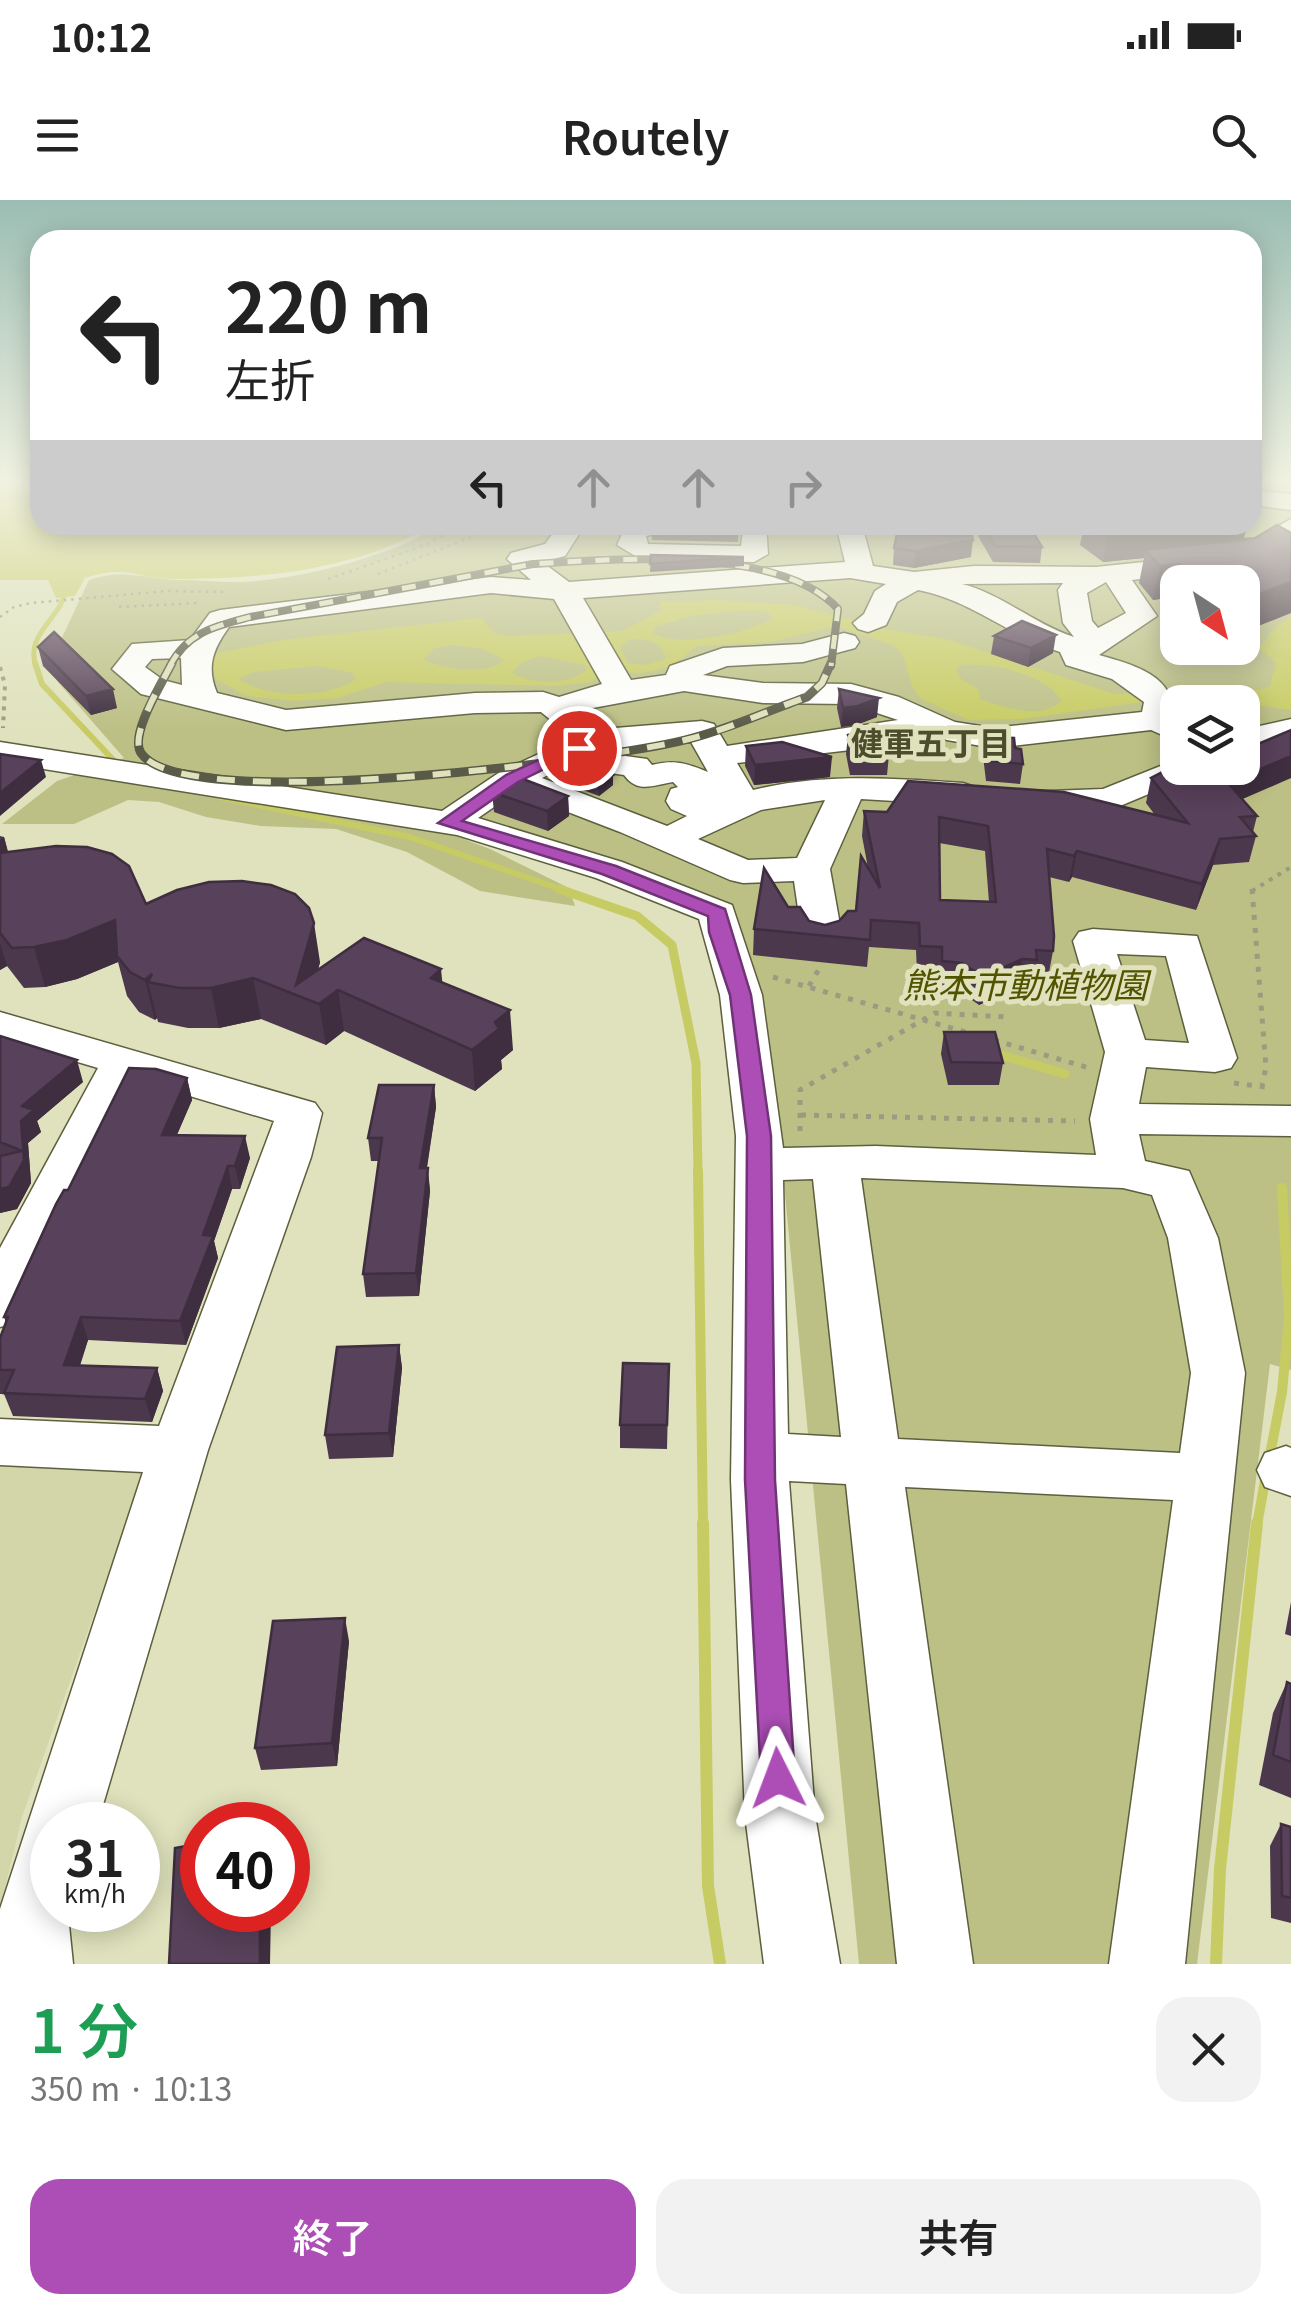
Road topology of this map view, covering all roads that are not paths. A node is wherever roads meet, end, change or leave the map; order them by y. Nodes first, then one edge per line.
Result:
1 (531, 566) edge
2 (859, 566) edge
3 (1183, 566) edge
4 (861, 572) junction
5 (1104, 574) junction
6 (913, 581) junction
7 (563, 591) junction
8 (855, 632) junction
9 (1085, 650) junction
10 (195, 659) junction
11 (684, 682) junction
12 (618, 684) junction
13 (859, 696) junction
14 (1160, 701) edge
15 (206, 702) junction
16 (559, 706) junction
17 (1160, 727) edge
18 (943, 729) junction
19 (1291, 729) edge
20 (1260, 736) edge
21 (1, 741) edge
22 (587, 744) junction
23 (716, 755) junction
24 (1160, 778) edge
25 (512, 779) junction
26 (847, 791) junction
27 (730, 810) junction
28 (448, 823) junction
29 (669, 839) junction
30 (811, 869) junction
31 (822, 950) edge
32 (0, 1025) edge
33 (123, 1062) junction
34 (1121, 1105) junction
35 (1284, 1105) edge
36 (818, 1139) junction
37 (759, 1164) junction
38 (18, 1229) edge
39 (0, 1308) edge
40 (0, 1442) edge
41 (179, 1450) junction
42 (760, 1456) junction
43 (872, 1461) junction
44 (1206, 1478) junction
45 (69, 1802) edge
46 (33, 1932) edge
47 (35, 1964) edge
48 (802, 1964) edge
49 (935, 1964) edge
50 (1147, 1964) edge

1 - 7 street
2 - 4 street
3 - 5 street
4 - 6 street
4 - 7 street
5 - 6 street
5 - 9 street
5 - 9 street
6 - 8 street
6 - 9 street
7 - 10 street
7 - 12 street
8 - 11 street
8 - 13 street
9 - 14 street
10 - 15 street
10 - 15 street
11 - 12 street
11 - 13 street
12 - 16 street
13 - 18 street
15 - 16 street
16 - 22 street
17 - 18 street
18 - 23 street
19 - 20 street
21 - 28 street
22 - 23 street
22 - 25 street
22 - 27 street
23 - 27 street
24 - 26 street
25 - 28 street
25 - 29 street
26 - 27 street
26 - 30 street
27 - 29 street
28 - 37 street
29 - 30 street
30 - 31 street
32 - 33 street
33 - 38 street
33 - 41 street
34 - 35 street
34 - 36 street
34 - 44 street
36 - 37 street
36 - 43 street
37 - 42 street
38 - 39 street
40 - 41 street
41 - 45 street
42 - 43 street
42 - 48 street
43 - 44 street
43 - 49 street
44 - 50 street
46 - 47 street

